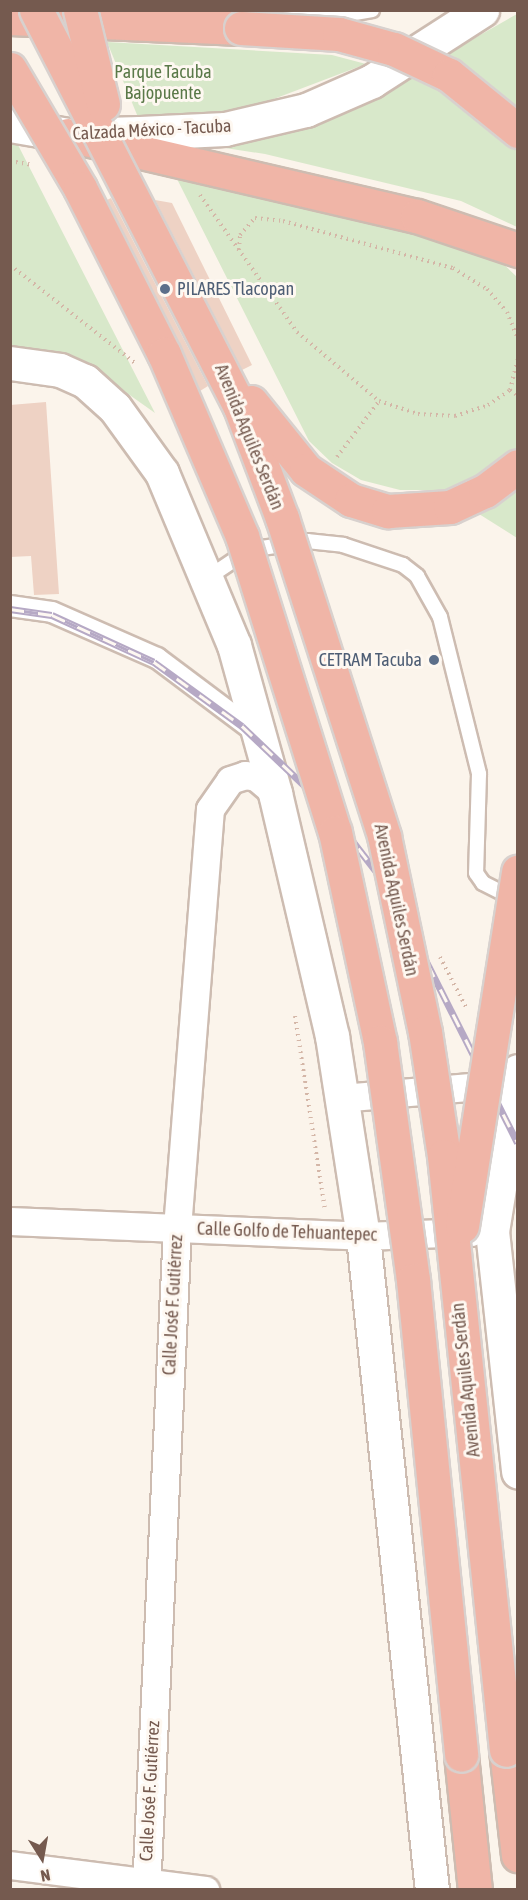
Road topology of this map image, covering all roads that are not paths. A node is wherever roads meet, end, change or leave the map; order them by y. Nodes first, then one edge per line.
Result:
1 (36, 10) edge
2 (81, 10) edge
3 (290, 10) edge
4 (372, 10) edge
5 (482, 10) edge
6 (10, 18) edge
7 (10, 69) edge
8 (10, 125) edge
9 (518, 130) edge
10 (68, 135) junction
11 (128, 183) junction
12 (518, 250) edge
13 (203, 330) junction
14 (10, 363) edge
15 (518, 466) edge
16 (206, 579) junction
17 (10, 606) edge
18 (259, 734) junction
19 (275, 793) junction
20 (518, 871) edge
21 (518, 899) edge
22 (517, 1081) edge
23 (341, 1098) junction
24 (10, 1221) edge
25 (177, 1228) junction
26 (492, 1231) junction
27 (363, 1236) junction
28 (455, 1275) junction
29 (518, 1472) edge
30 (518, 1855) edge
31 (10, 1865) edge
32 (146, 1885) edge
33 (206, 1890) edge
34 (432, 1890) edge
35 (476, 1890) edge

1 - 11 highway, Avenida Aquiles Serdán, bridge
2 - 11 highway, bridge
3 - 4 lane
5 - 10 street, Calzada México - Tacuba
6 - 9 highway, bridge
7 - 35 highway, bridge
8 - 10 street, Calzada México - Tacuba
10 - 12 highway
11 - 13 highway, Avenida Aquiles Serdán, bridge
13 - 15 highway, bridge
13 - 28 highway, Avenida Aquiles Serdán, bridge
14 - 16 street
16 - 18 street
16 - 21 lane
17 - 18 street
18 - 19 street
19 - 23 street
19 - 25 street, Calle José F. Gutiérrez
20 - 28 highway, bridge
22 - 23 street
22 - 26 street
23 - 27 street
24 - 25 street, Calle Golfo de Tehuantepec
25 - 27 street, Calle Golfo de Tehuantepec
25 - 32 street, Calle José F. Gutiérrez
26 - 27 street, Calle Golfo de Tehuantepec
26 - 29 street
27 - 34 street
28 - 30 highway, Avenida Aquiles Serdán, bridge
31 - 32 street
32 - 33 street

